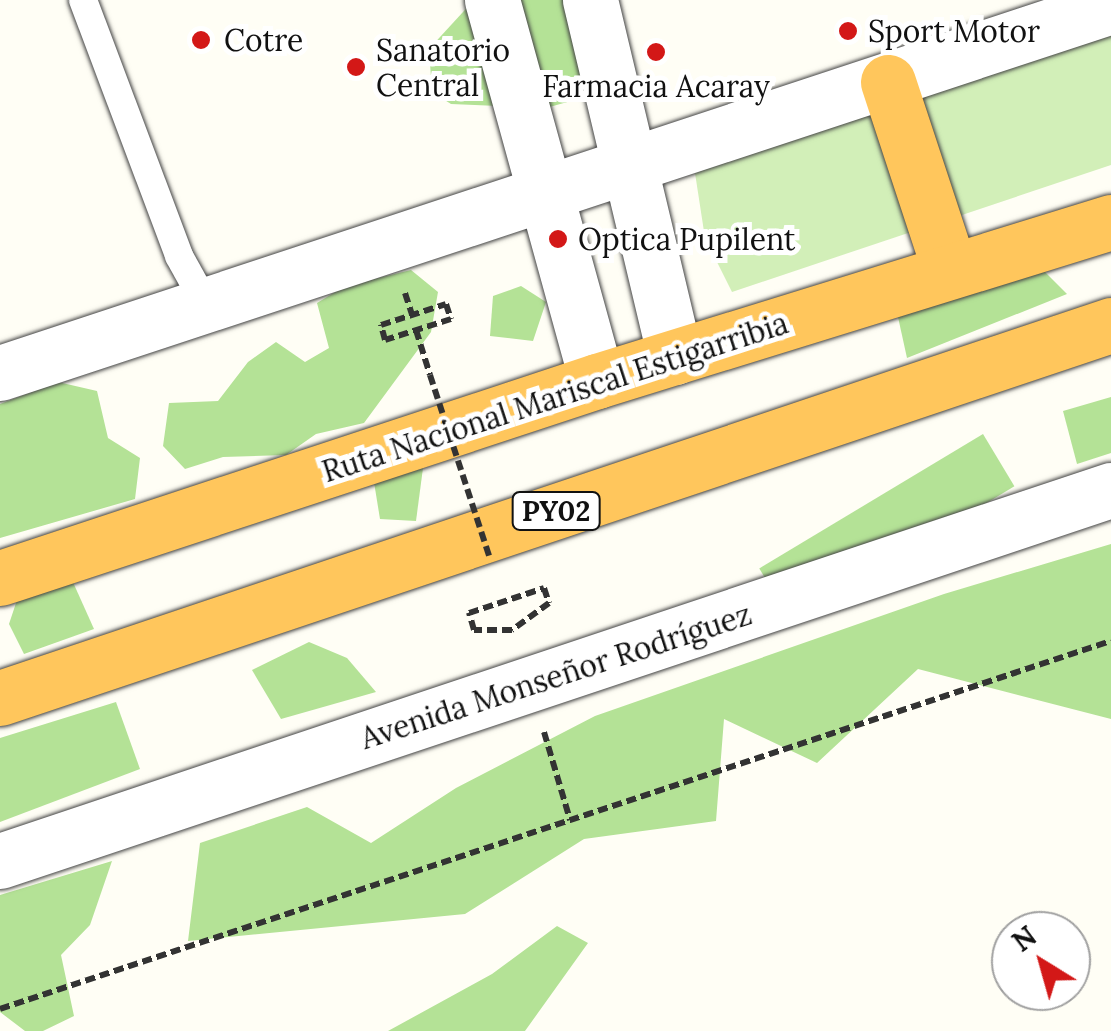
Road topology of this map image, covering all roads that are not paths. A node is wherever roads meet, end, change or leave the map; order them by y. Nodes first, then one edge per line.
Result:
1 (84, 0) edge
2 (492, 0) edge
3 (590, 0) edge
4 (1111, 6) edge
5 (888, 82) junction
6 (630, 165) junction
7 (545, 192) junction
8 (1111, 222) edge
9 (950, 272) junction
10 (205, 304) junction
11 (1111, 325) edge
12 (675, 358) junction
13 (0, 373) edge
14 (596, 381) junction
15 (1111, 490) edge
16 (0, 578) edge
17 (0, 698) edge
18 (0, 861) edge

1 - 10 lane
2 - 7 street
3 - 6 street
4 - 5 street
5 - 6 street
5 - 9 highway
6 - 7 street
6 - 12 street
7 - 10 street
7 - 14 street
8 - 9 highway, Ruta Nacional Mariscal Estigarribia
9 - 12 highway, Ruta Nacional Mariscal Estigarribia
10 - 13 street
11 - 17 highway, PY02
12 - 14 highway, Ruta Nacional Mariscal Estigarribia
14 - 16 highway, Ruta Nacional Mariscal Estigarribia
15 - 18 street, Avenida Monseñor Rodríguez

